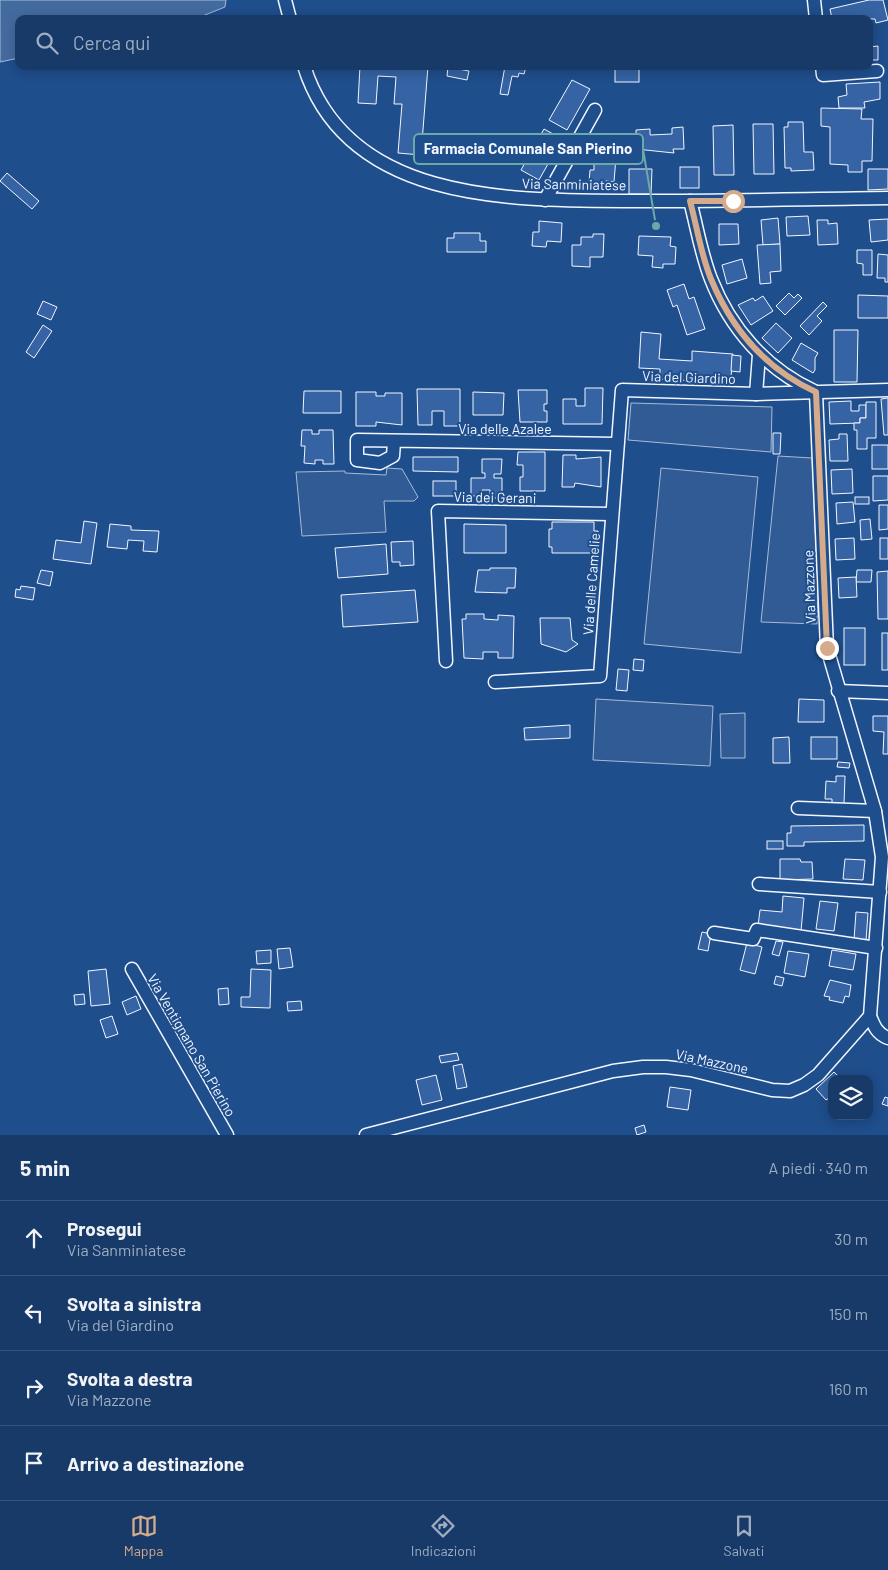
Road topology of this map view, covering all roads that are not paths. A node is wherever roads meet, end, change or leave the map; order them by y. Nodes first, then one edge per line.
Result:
1 (285, 0) edge
2 (814, 0) edge
3 (289, 15) edge
4 (816, 15) edge
5 (306, 70) edge
6 (822, 70) edge
7 (877, 71) dead end
8 (595, 110) dead end
9 (888, 198) edge
10 (545, 200) junction
11 (690, 201) junction
12 (759, 355) junction
13 (622, 390) joint
14 (888, 390) edge
15 (816, 392) junction
16 (756, 394) junction
17 (394, 442) dead end
18 (616, 444) junction
19 (611, 514) junction
20 (446, 661) dead end
21 (495, 682) dead end
22 (838, 691) junction
23 (888, 693) edge
24 (798, 808) dead end
25 (875, 811) junction
26 (759, 884) dead end
27 (880, 892) junction
28 (714, 933) dead end
29 (876, 948) junction
30 (132, 969) dead end
31 (870, 1016) junction
32 (888, 1038) edge
33 (226, 1135) edge
34 (366, 1135) edge

1 - 3 street
2 - 4 street
5 - 10 street, Via Sanminiatese
6 - 7 street
8 - 10 street
9 - 11 street, Via Sanminiatese
10 - 11 street, Via Sanminiatese
11 - 12 street, Via del Giardino
12 - 15 street, Via del Giardino
12 - 16 street
13 - 16 street, Via del Giardino
13 - 18 street, Via delle Camelie
14 - 15 street, Via del Giardino
15 - 16 street, Via del Giardino
15 - 22 street, Via Mazzone
17 - 18 street, Via delle Azalee
18 - 19 street, Via delle Camelie
19 - 20 street, Via dei Gerani
19 - 21 street, Via delle Camelie
22 - 23 street
22 - 25 street, Via Mazzone
24 - 25 street
25 - 27 street, Via Mazzone
26 - 27 street
27 - 29 street, Via Mazzone
28 - 29 street
29 - 31 street, Via Mazzone
30 - 33 street, Via Ventignano San Pierino
31 - 32 street
31 - 34 street, Via Mazzone

